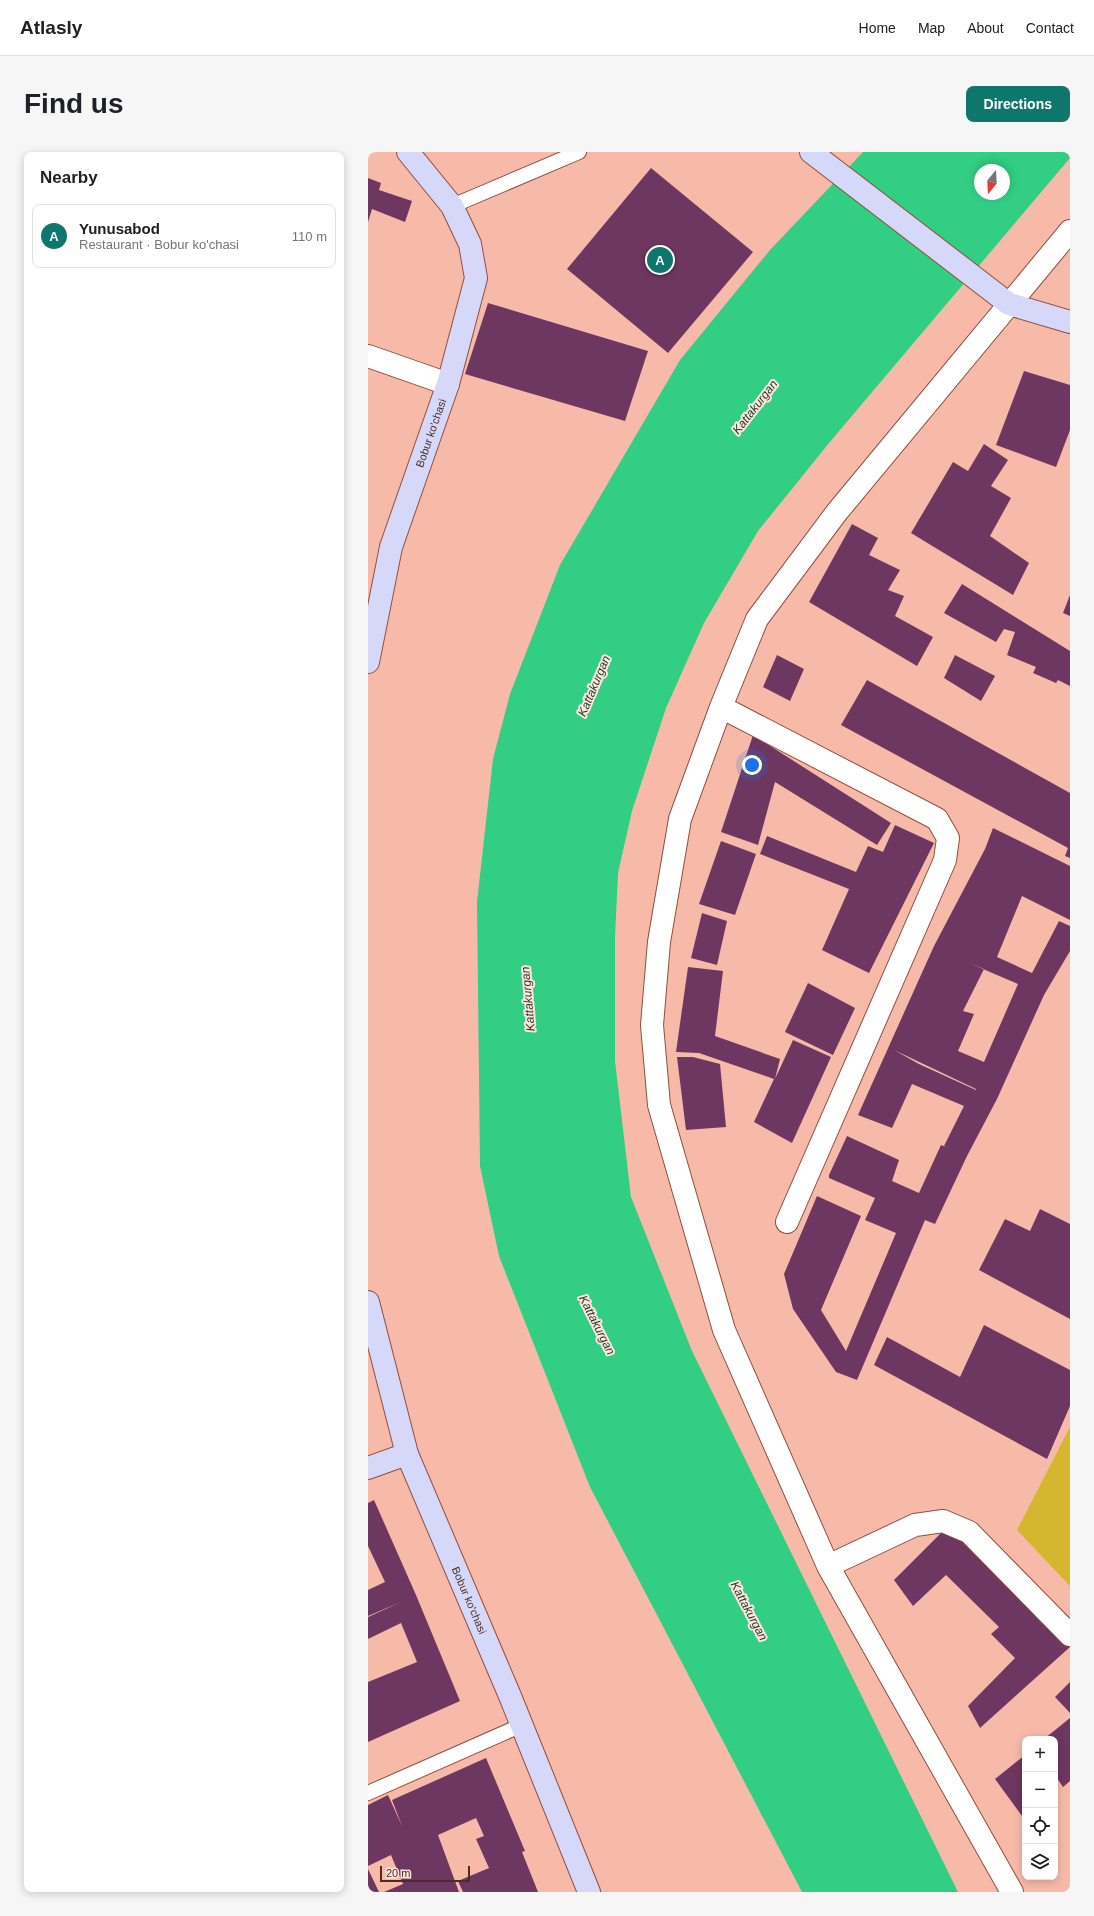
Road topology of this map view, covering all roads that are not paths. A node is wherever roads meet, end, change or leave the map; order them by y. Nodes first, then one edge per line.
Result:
1 (408, 152) edge
2 (579, 152) edge
3 (816, 155) edge
4 (452, 206) junction
5 (1070, 231) edge
6 (1009, 304) junction
7 (1070, 322) edge
8 (368, 356) edge
9 (448, 384) junction
10 (368, 662) edge
11 (721, 707) junction
12 (787, 1222) dead end
13 (368, 1302) edge
14 (407, 1454) junction
15 (368, 1468) edge
16 (828, 1566) junction
17 (1070, 1635) edge
18 (522, 1725) junction
19 (368, 1793) edge
20 (588, 1892) edge
21 (1012, 1892) edge

1 - 4 street, Bobur ko'chasi
2 - 4 lane
3 - 6 street
4 - 9 street, Bobur ko'chasi
5 - 6 street
6 - 7 street
6 - 11 street
8 - 9 street
9 - 10 street, Bobur ko'chasi
11 - 12 street
11 - 16 street
13 - 14 street, Bobur ko'chasi
14 - 15 street
14 - 18 street, Bobur ko'chasi
16 - 17 street
16 - 21 street
18 - 19 lane
18 - 20 street, Bobur ko'chasi

